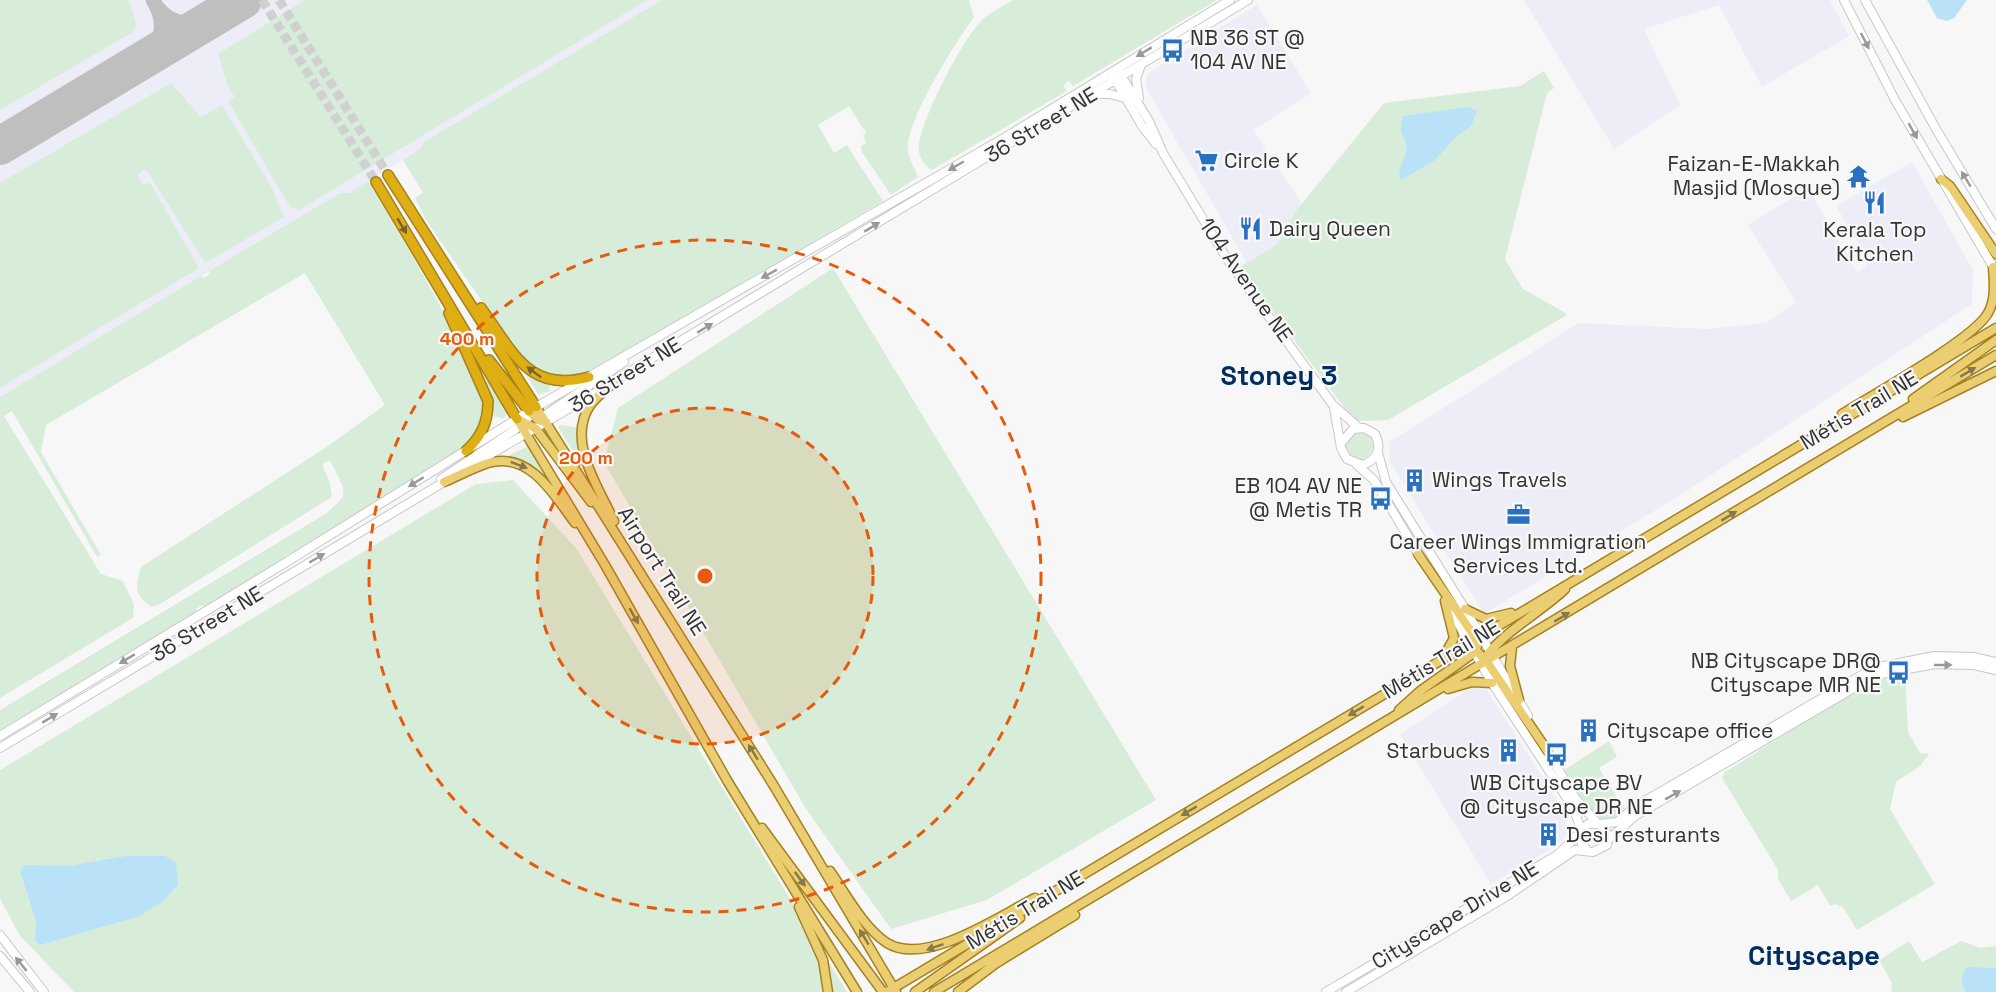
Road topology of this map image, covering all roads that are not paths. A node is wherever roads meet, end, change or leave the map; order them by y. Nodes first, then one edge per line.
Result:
1 (1230, 0) edge
2 (1248, 0) edge
3 (1844, 0) edge
4 (1863, 0) edge
5 (1141, 65) junction
6 (1114, 71) junction
7 (1123, 76) junction
8 (1115, 81) junction
9 (1093, 94) junction
10 (1125, 98) junction
11 (1142, 109) junction
12 (1163, 153) junction
13 (388, 175) tunnel mouth
14 (1941, 179) junction
15 (376, 182) tunnel mouth
16 (1996, 229) edge
17 (433, 244) junction
18 (1996, 254) edge
19 (787, 264) junction
20 (1995, 269) edge
21 (429, 270) junction
22 (794, 275) junction
23 (1996, 327) edge
24 (660, 336) junction
25 (1996, 340) edge
26 (1996, 355) edge
27 (1996, 371) edge
28 (589, 377) junction
29 (618, 379) junction
30 (1334, 405) junction
31 (532, 421) junction
32 (1358, 427) junction
33 (1342, 442) junction
34 (1846, 446) junction
35 (466, 452) junction
36 (1378, 453) junction
37 (1782, 456) junction
38 (1357, 465) junction
39 (444, 482) junction
40 (376, 523) junction
41 (628, 551) junction
42 (1418, 554) junction
43 (605, 565) junction
44 (1573, 581) junction
45 (246, 587) junction
46 (252, 597) junction
47 (1445, 601) junction
48 (1465, 609) junction
49 (1526, 609) junction
50 (1476, 643) junction
51 (1512, 647) junction
52 (1487, 658) junction
53 (1442, 659) junction
54 (1996, 662) edge
55 (1996, 670) edge
56 (1492, 682) junction
57 (1433, 694) junction
58 (1519, 700) junction
59 (1390, 719) junction
60 (0, 736) edge
61 (0, 748) edge
62 (1547, 750) junction
63 (728, 782) junction
64 (774, 786) junction
65 (1598, 823) junction
66 (1580, 832) junction
67 (1608, 840) junction
68 (1180, 845) junction
69 (1588, 851) junction
70 (1100, 865) junction
71 (784, 873) junction
72 (1057, 891) junction
73 (0, 935) edge
74 (0, 956) edge
75 (890, 991) edge
76 (30, 992) edge
77 (44, 992) edge
78 (828, 992) edge
79 (857, 992) edge
80 (915, 992) edge
81 (934, 992) edge
82 (958, 992) edge
83 (1326, 992) edge
84 (1346, 992) edge

1 -> 6 street, 36 Street NE
2 - 5 street, 36 Street NE
3 -> 14 street
16 -> 4 street
5 - 7 street, 36 Street NE
5 - 11 street
6 - 7 street
6 - 8 street, 104 Avenue NE
6 -> 19 street, 36 Street NE
7 - 8 street, 36 Street NE
7 - 11 street, 104 Avenue NE
8 - 9 street, 36 Street NE
8 - 10 street, 104 Avenue NE
9 - 10 street
22 -> 9 street, 36 Street NE
10 - 12 street, 104 Avenue NE
11 - 12 street, 104 Avenue NE
12 - 30 street, 104 Avenue NE
13 - 17 highway, Airport Trail NE
14 - 18 main road
14 - 20 street
15 -> 21 highway, Airport Trail NE
28 -> 17 highway
17 - 31 highway, Airport Trail NE
19 - 22 street
19 -> 24 street, 36 Street NE
20 - 37 main road
21 - 31 highway, Airport Trail NE
21 - 35 highway
29 -> 22 street, 36 Street NE
23 - 37 main road, Métis Trail NE
24 - 28 street, 36 Street NE
24 - 31 street
25 - 34 main road
34 -> 26 main road, Métis Trail NE
27 - 34 main road
28 - 31 street, 36 Street NE
29 - 31 street, 36 Street NE
29 - 41 main road
30 - 32 street, 104 Avenue NE
30 - 33 street, 104 Avenue NE
31 - 35 street, 36 Street NE
31 - 39 street, 36 Street NE
31 - 40 street
31 - 41 main road, Airport Trail NE
31 - 43 main road, Airport Trail NE
32 - 33 street
32 - 36 street
33 - 38 street
51 -> 34 main road, Métis Trail NE
35 -> 45 street, 36 Street NE
36 - 38 street
36 - 48 street
37 - 44 main road, Métis Trail NE
38 - 42 street
39 - 40 street, 36 Street NE
39 -> 43 main road
46 -> 40 street, 36 Street NE
64 -> 41 main road, Airport Trail NE
42 - 47 street
42 - 50 main road
43 -> 63 main road, Airport Trail NE
44 - 49 main road, Métis Trail NE
44 - 52 main road
45 - 46 street
45 -> 60 street, 36 Street NE
61 -> 46 street, 36 Street NE
47 - 50 street
47 - 53 main road
48 - 49 main road
48 - 50 street
49 - 50 main road, Métis Trail NE
50 - 52 main road
50 - 53 main road, Métis Trail NE
50 - 59 main road
51 - 52 main road, Métis Trail NE
51 - 58 main road
52 - 56 street
52 - 57 main road, Métis Trail NE
52 - 58 street
52 - 62 main road
53 -> 70 main road, Métis Trail NE
54 - 65 street
67 -> 55 street
56 - 57 main road
56 - 66 street
57 - 59 main road, Métis Trail NE
58 - 62 street
59 - 68 main road, Métis Trail NE
62 - 65 street
63 - 71 main road, Airport Trail NE
63 -> 75 main road
70 -> 64 main road
75 -> 64 main road, Airport Trail NE
65 - 66 street
65 - 67 street
66 - 69 street
66 - 83 street, Cityscape Drive NE
67 - 69 street
68 - 81 main road, Métis Trail NE
68 - 82 main road
69 - 84 street, Cityscape Drive NE
70 - 72 main road, Métis Trail NE
71 - 78 main road
71 - 79 main road, Airport Trail NE
72 - 75 main road, Métis Trail NE
72 - 80 main road
77 -> 73 street
74 - 76 street

